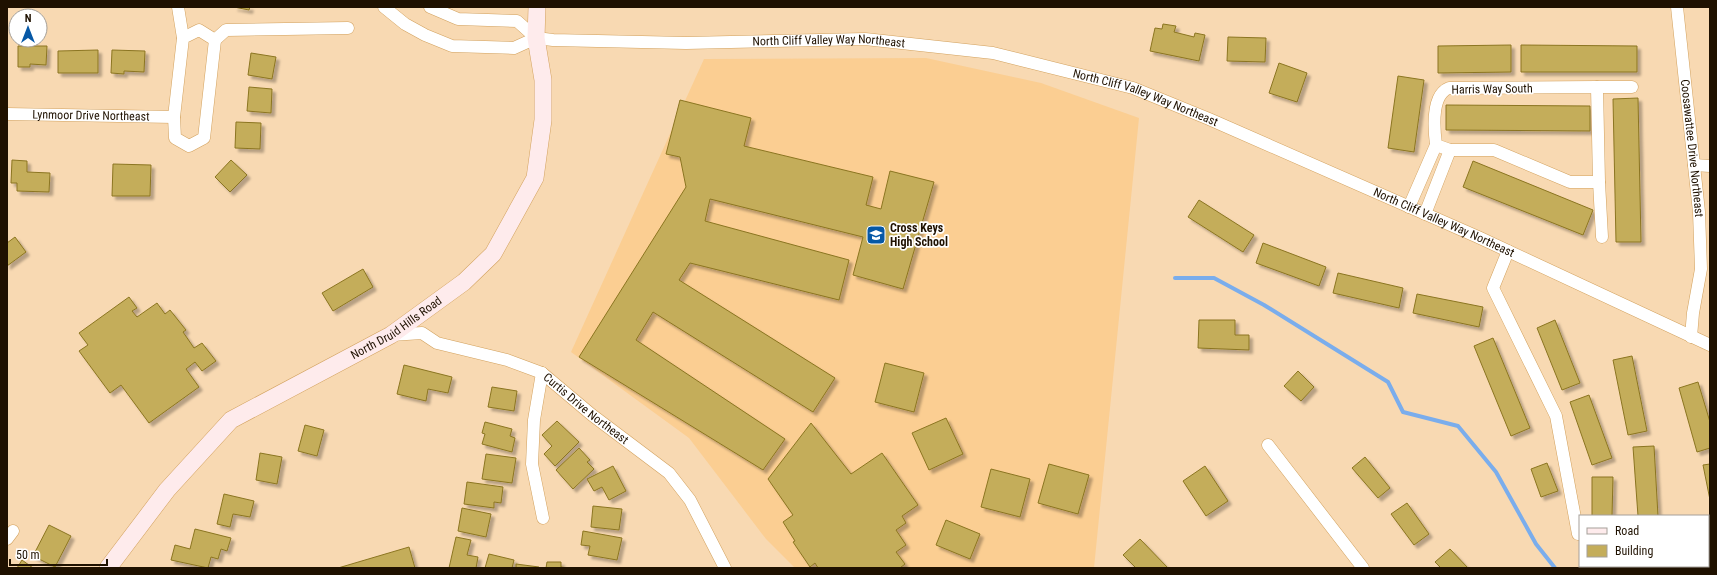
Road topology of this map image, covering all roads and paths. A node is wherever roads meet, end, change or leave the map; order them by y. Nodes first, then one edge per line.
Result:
1 (178, 7) edge
2 (384, 7) edge
3 (430, 7) edge
4 (537, 7) edge
5 (1677, 7) edge
6 (348, 28) dead end
7 (183, 38) junction
8 (536, 38) junction
9 (215, 40) junction
10 (1597, 88) junction
11 (1632, 88) dead end
12 (7, 114) edge
13 (174, 118) junction
14 (1436, 145) junction
15 (1450, 150) junction
16 (1694, 165) junction
17 (1710, 166) edge
18 (1599, 182) junction
19 (1409, 207) junction
20 (1425, 214) junction
21 (1602, 238) dead end
22 (1508, 251) junction
23 (391, 335) junction
24 (1691, 337) junction
25 (1710, 346) edge
26 (542, 373) junction
27 (1268, 445) dead end
28 (543, 518) dead end
29 (1578, 534) dead end
30 (108, 568) edge
31 (725, 568) edge
32 (1363, 568) edge

1 - 7 street
2 - 8 street
3 - 8 street
4 - 8 main road, North Druid Hills Road
5 - 16 street, Coosawattee Drive Northeast
6 - 9 street
7 - 9 street
7 - 13 street
8 - 19 street, North Cliff Valley Way Northeast
8 - 23 main road, North Druid Hills Road
9 - 13 street
10 - 11 street, Harris Way South
10 - 14 street, Harris Way South
10 - 18 street
12 - 13 street, Lynmoor Drive Northeast
14 - 15 street
14 - 19 street, Harris Way South
15 - 18 street
15 - 20 street
16 - 17 street
16 - 24 street, Coosawattee Drive Northeast
18 - 21 street
19 - 20 street, North Cliff Valley Way Northeast
20 - 22 street, North Cliff Valley Way Northeast
22 - 24 street, North Cliff Valley Way Northeast
22 - 29 street
23 - 26 street, Curtis Drive Northeast
23 - 30 main road, North Druid Hills Road
24 - 25 street, North Cliff Valley Way Northeast
26 - 28 street
26 - 31 street, Curtis Drive Northeast
27 - 32 street

